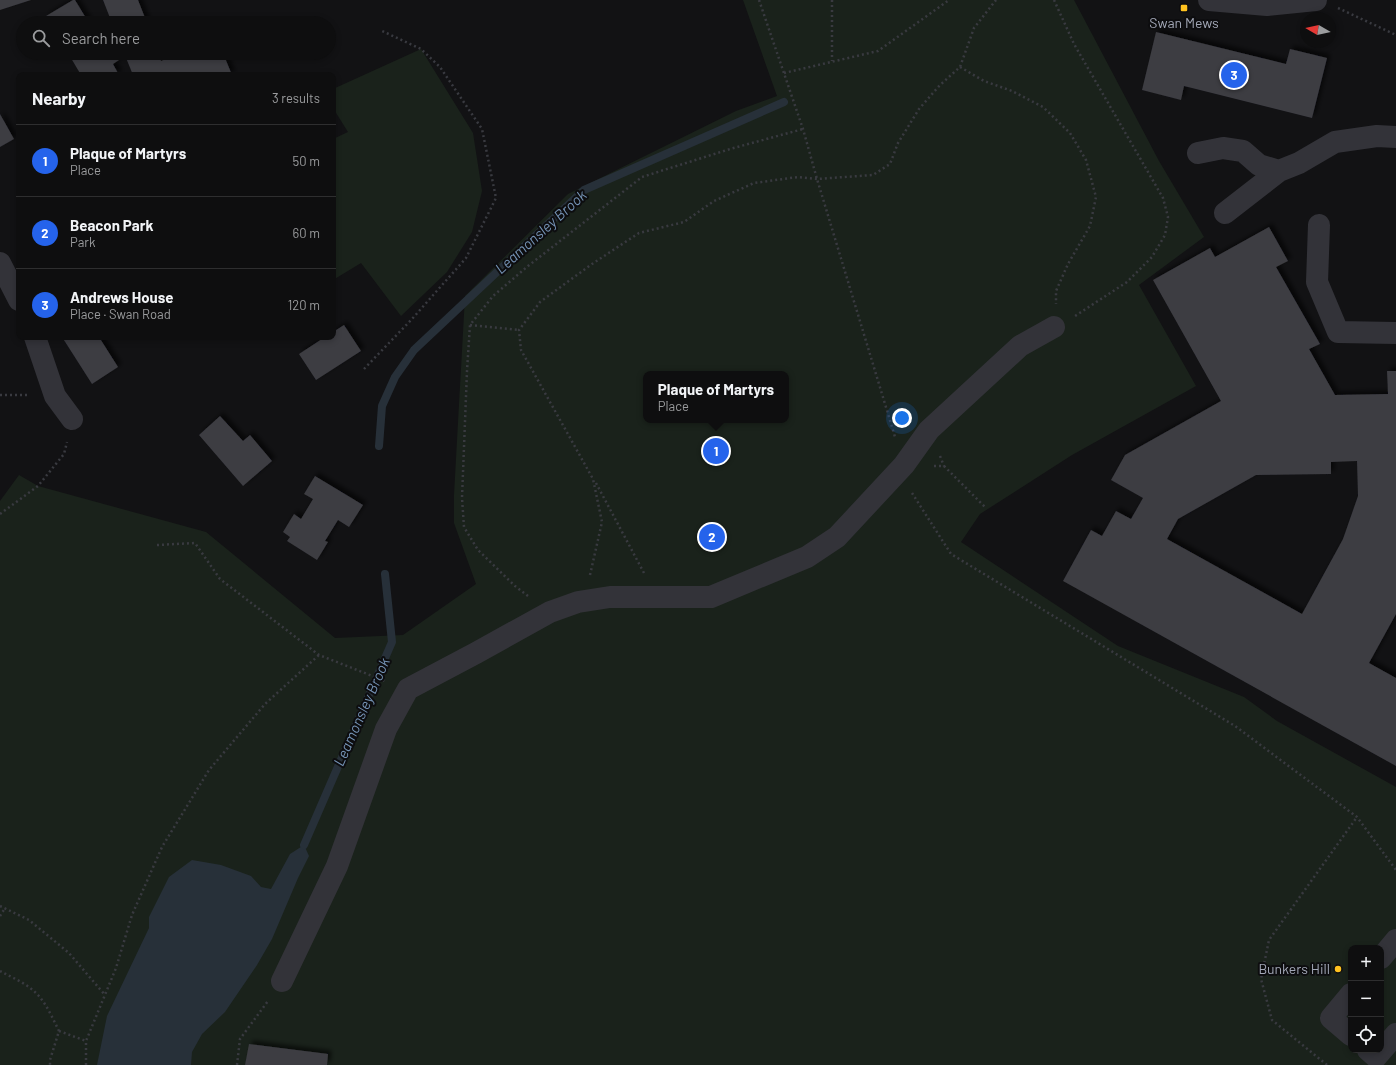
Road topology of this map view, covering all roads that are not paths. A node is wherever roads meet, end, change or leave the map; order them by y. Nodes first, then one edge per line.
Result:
1 (1209, 0) edge
2 (1289, 1) edge
3 (1325, 3) edge
4 (1396, 137) edge
5 (1198, 153) dead end
6 (1279, 171) junction
7 (1225, 212) dead end
8 (1319, 225) dead end
9 (0, 263) edge
10 (16, 294) edge
11 (1054, 327) road end
12 (1396, 333) edge
13 (36, 340) edge
14 (72, 419) road end
15 (1396, 940) edge
16 (1384, 954) edge
17 (282, 981) road end
18 (1348, 998) edge
19 (1348, 1032) edge
20 (1396, 1034) edge
21 (1384, 1048) edge
22 (1371, 1053) edge
23 (1379, 1053) edge

1 - 2 street
2 - 3 street
4 - 6 street
5 - 6 street
6 - 7 street
8 - 12 street
9 - 10 street
11 - 17 street
13 - 14 street
15 - 16 street
18 - 19 street
20 - 21 street
22 - 23 street

